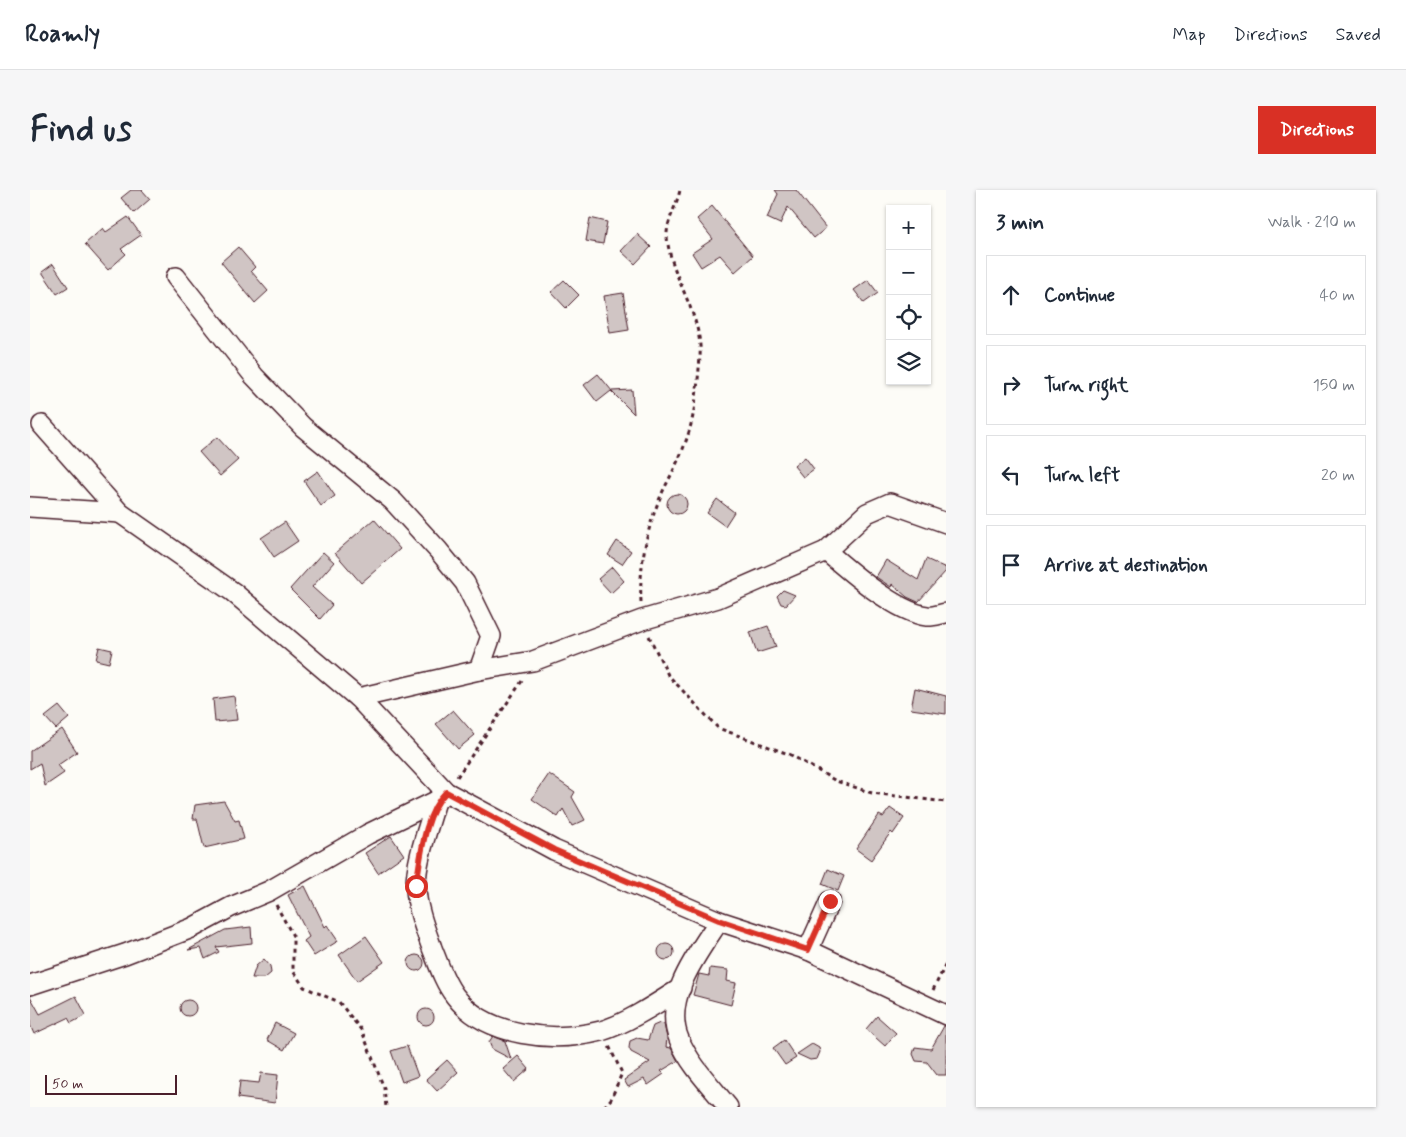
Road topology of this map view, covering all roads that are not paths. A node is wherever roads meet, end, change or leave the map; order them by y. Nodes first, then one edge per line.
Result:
1 (176, 277) dead end
2 (42, 425) dead end
3 (30, 508) edge
4 (120, 513) junction
5 (946, 522) edge
6 (826, 551) junction
7 (946, 613) edge
8 (479, 670) junction
9 (358, 698) junction
10 (441, 796) junction
11 (830, 901) dead end
12 (719, 920) junction
13 (808, 950) junction
14 (30, 985) edge
15 (681, 988) junction
16 (946, 1015) edge
17 (728, 1107) edge

1 - 8 street
2 - 4 street
3 - 4 street
4 - 9 street
5 - 6 street
6 - 7 street
6 - 8 street
8 - 9 street
9 - 10 street
10 - 12 street
10 - 14 street
10 - 15 street
11 - 13 street
12 - 13 street
12 - 15 street
13 - 16 street
15 - 17 street

